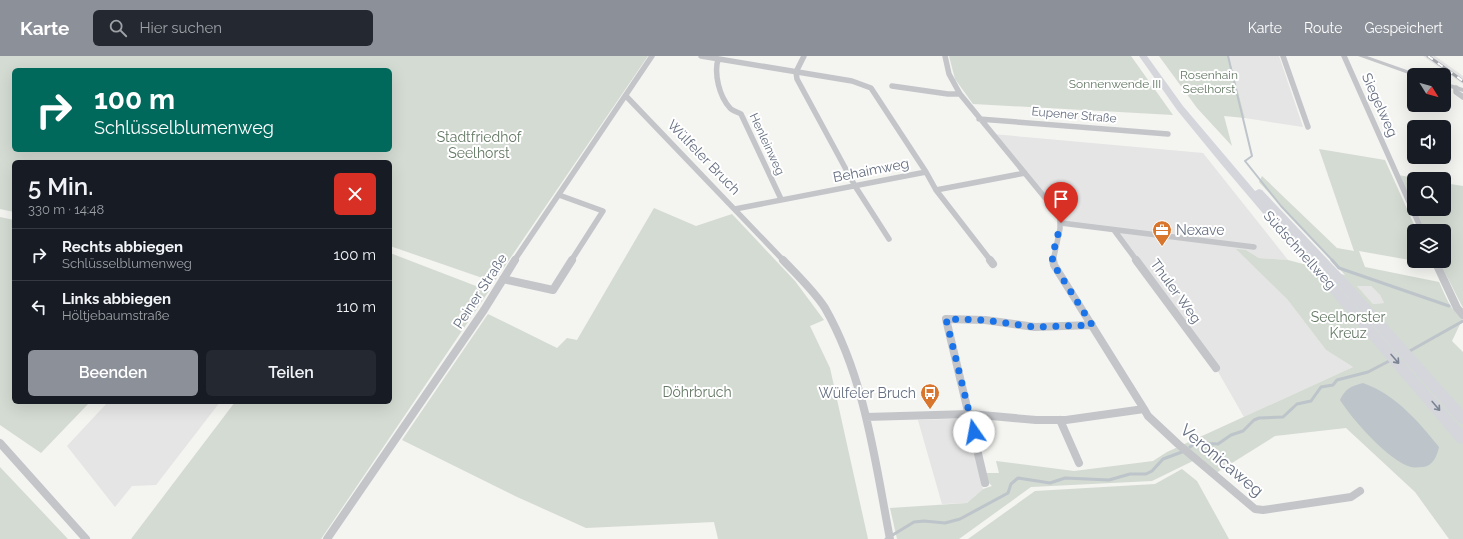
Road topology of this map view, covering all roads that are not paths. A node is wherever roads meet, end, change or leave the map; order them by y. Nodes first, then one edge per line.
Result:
1 (652, 56) edge
2 (701, 56) edge
3 (804, 56) edge
4 (945, 56) edge
5 (1143, 56) edge
6 (1149, 56) edge
7 (1284, 56) edge
8 (1344, 56) edge
9 (1362, 56) edge
10 (714, 57) edge
11 (1407, 71) edge
12 (796, 72) junction
13 (892, 86) dead end
14 (1451, 86) edge
15 (1456, 88) junction
16 (1463, 90) edge
17 (960, 94) junction
18 (626, 96) junction
19 (1463, 97) edge
20 (979, 119) junction
21 (1308, 127) dead end
22 (1168, 134) dead end
23 (926, 172) junction
24 (1025, 173) junction
25 (855, 186) junction
26 (936, 190) junction
27 (559, 195) junction
28 (781, 199) junction
29 (735, 209) junction
30 (1061, 223) junction
31 (1419, 224) edge
32 (1114, 230) junction
33 (889, 239) dead end
34 (1254, 247) dead end
35 (993, 264) dead end
36 (1438, 268) edge
37 (503, 279) junction
38 (1462, 315) edge
39 (1092, 325) junction
40 (1216, 368) dead end
41 (1416, 374) junction
42 (1144, 409) junction
43 (970, 414) junction
44 (866, 417) junction
45 (1463, 419) edge
46 (1060, 420) junction
47 (1463, 438) edge
48 (0, 443) edge
49 (1079, 463) dead end
50 (985, 483) dead end
51 (1360, 491) dead end
52 (889, 535) edge
53 (86, 539) edge
54 (327, 539) edge

1 - 18 street, Peiner Straße
2 - 10 street
3 - 12 street
4 - 17 street
5 -> 41 highway, Südschnellweg
6 - 41 highway, Südschnellweg
7 - 21 street
8 - 31 street, Siegelweg
9 - 11 street
10 - 12 street
10 - 28 street, Henleinweg
12 - 23 street
12 - 25 street
13 - 17 street
14 - 15 street
15 - 16 street
15 - 19 street
17 - 20 street
18 - 27 street, Peiner Straße
18 - 29 street, Wülfeler Bruch
20 - 22 street, Eupener Straße
20 - 24 street
23 - 25 street, Behaimweg
23 - 26 street, Behaimweg
24 - 26 street
24 - 30 street
25 - 28 street, Behaimweg
25 - 33 street
26 - 35 street, Behaimweg
27 - 37 street, Peiner Straße
27 - 37 street
28 - 29 street, Behaimweg
29 - 44 street, Wülfeler Bruch
30 - 32 street
30 - 39 street, Veronicaweg
32 - 34 street
32 - 40 street, Thuler Weg
36 - 38 street
37 - 54 street, Peiner Straße
39 - 42 street, Veronicaweg
39 - 43 street
41 - 45 highway, Südschnellweg
41 -> 47 highway, Südschnellweg
42 - 46 street
42 - 51 street, Veronicaweg
43 - 44 street
43 - 46 street
43 - 50 street
44 - 52 street, Wülfeler Bruch
46 - 49 street
48 - 53 street

